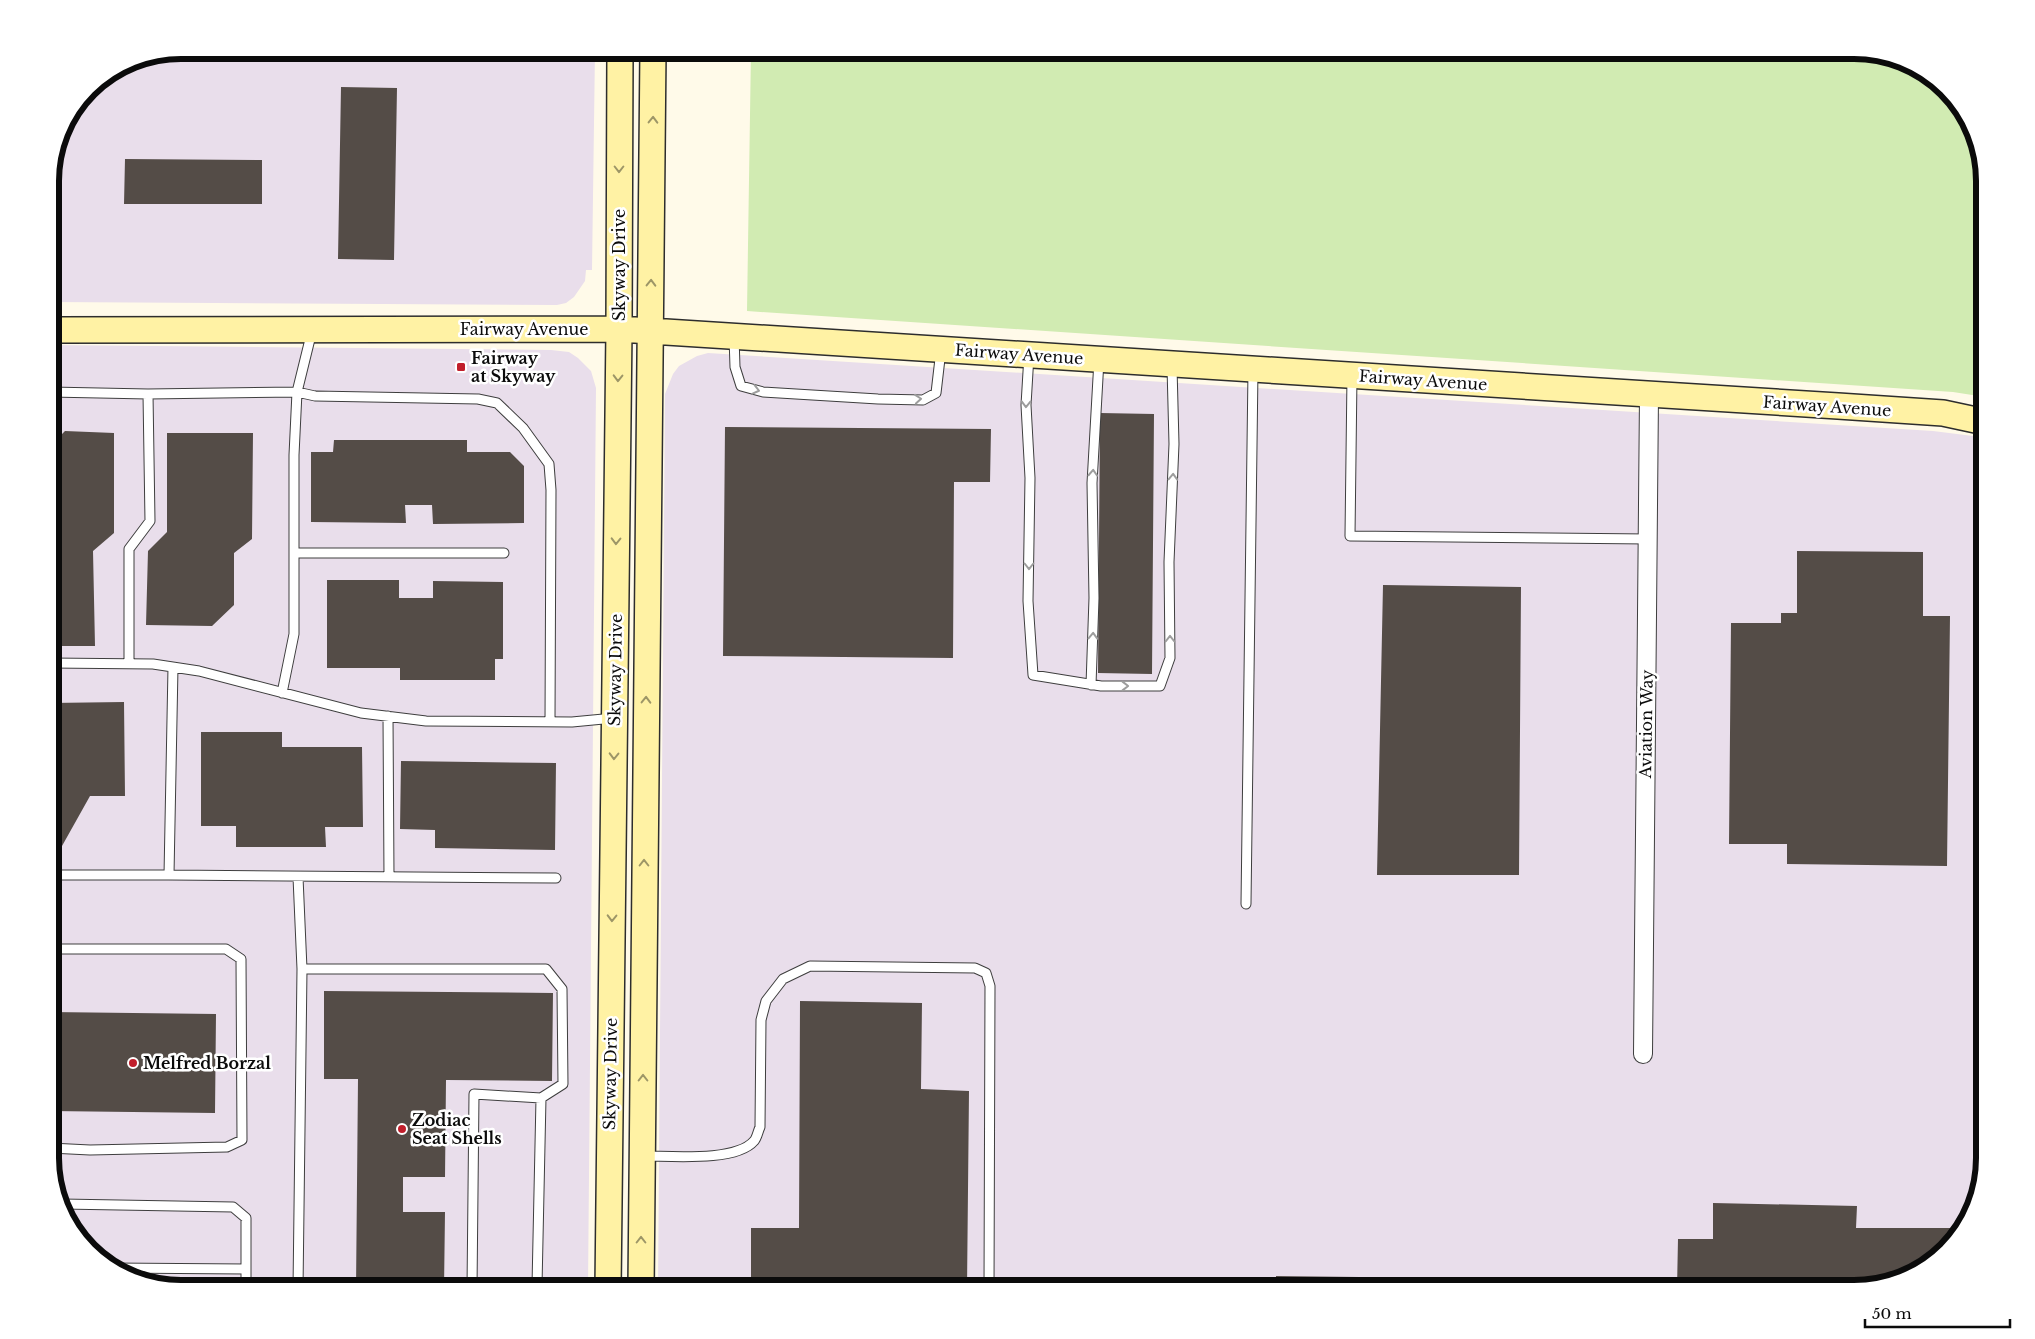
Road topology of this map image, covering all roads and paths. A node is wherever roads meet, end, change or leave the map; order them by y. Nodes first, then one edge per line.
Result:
1 (620, 59) edge
2 (653, 59) edge
3 (619, 329) junction
4 (59, 330) edge
5 (312, 330) junction
6 (650, 332) junction
7 (734, 336) junction
8 (941, 350) junction
9 (1029, 355) junction
10 (1099, 360) junction
11 (1172, 364) junction
12 (1253, 368) junction
13 (1352, 376) junction
14 (59, 392) edge
15 (297, 392) junction
16 (148, 394) junction
17 (1649, 394) junction
18 (1976, 420) edge
19 (1648, 539) junction
20 (504, 553) dead end
21 (294, 554) junction
22 (59, 663) edge
23 (129, 663) junction
24 (173, 667) junction
25 (1091, 684) junction
26 (282, 692) junction
27 (388, 716) junction
28 (614, 718) junction
29 (550, 722) junction
30 (59, 875) edge
31 (169, 875) junction
32 (388, 876) junction
33 (298, 877) junction
34 (556, 878) dead end
35 (1246, 904) dead end
36 (59, 948) edge
37 (302, 969) junction
38 (1643, 1054) dead end
39 (541, 1098) junction
40 (59, 1148) edge
41 (642, 1156) junction
42 (68, 1204) edge
43 (128, 1268) edge
44 (246, 1269) junction
45 (246, 1280) edge
46 (298, 1280) edge
47 (472, 1280) edge
48 (540, 1280) edge
49 (608, 1280) edge
50 (641, 1280) edge
51 (989, 1280) edge

1 -> 3 main road, Skyway Drive
6 -> 2 main road, Skyway Drive
3 - 5 main road, Fairway Avenue
3 - 6 main road, Fairway Avenue
3 -> 28 main road, Skyway Drive
4 - 5 main road, Fairway Avenue
5 - 15 lane
6 - 7 main road, Fairway Avenue
41 -> 6 main road, Skyway Drive
7 - 8 main road, Fairway Avenue
7 -> 8 lane
8 - 9 main road, Fairway Avenue
9 - 10 main road, Fairway Avenue
9 -> 25 lane
10 - 11 main road, Fairway Avenue
25 -> 10 lane
11 - 12 main road, Fairway Avenue
25 -> 11 lane
12 - 13 main road, Fairway Avenue
12 - 35 lane
13 - 17 main road, Fairway Avenue
13 - 19 lane
14 - 16 lane
15 - 16 lane
15 - 21 lane
15 - 29 lane
16 - 23 lane
17 - 18 main road, Fairway Avenue
17 - 19 street, Aviation Way
19 - 38 street, Aviation Way
20 - 21 lane
21 - 26 lane
22 - 23 lane
23 - 24 lane
24 - 26 lane
24 - 31 lane
26 - 27 lane
27 - 29 lane
27 - 32 lane
28 - 29 lane
28 -> 49 main road, Skyway Drive
30 - 31 lane
31 - 33 lane
32 - 33 lane
32 - 34 lane
33 - 37 lane
36 - 40 lane
37 - 39 lane
37 - 46 lane
39 - 47 lane
39 - 48 lane
50 -> 41 main road, Skyway Drive
41 - 51 lane
42 - 44 lane
43 - 44 lane
44 - 45 lane

